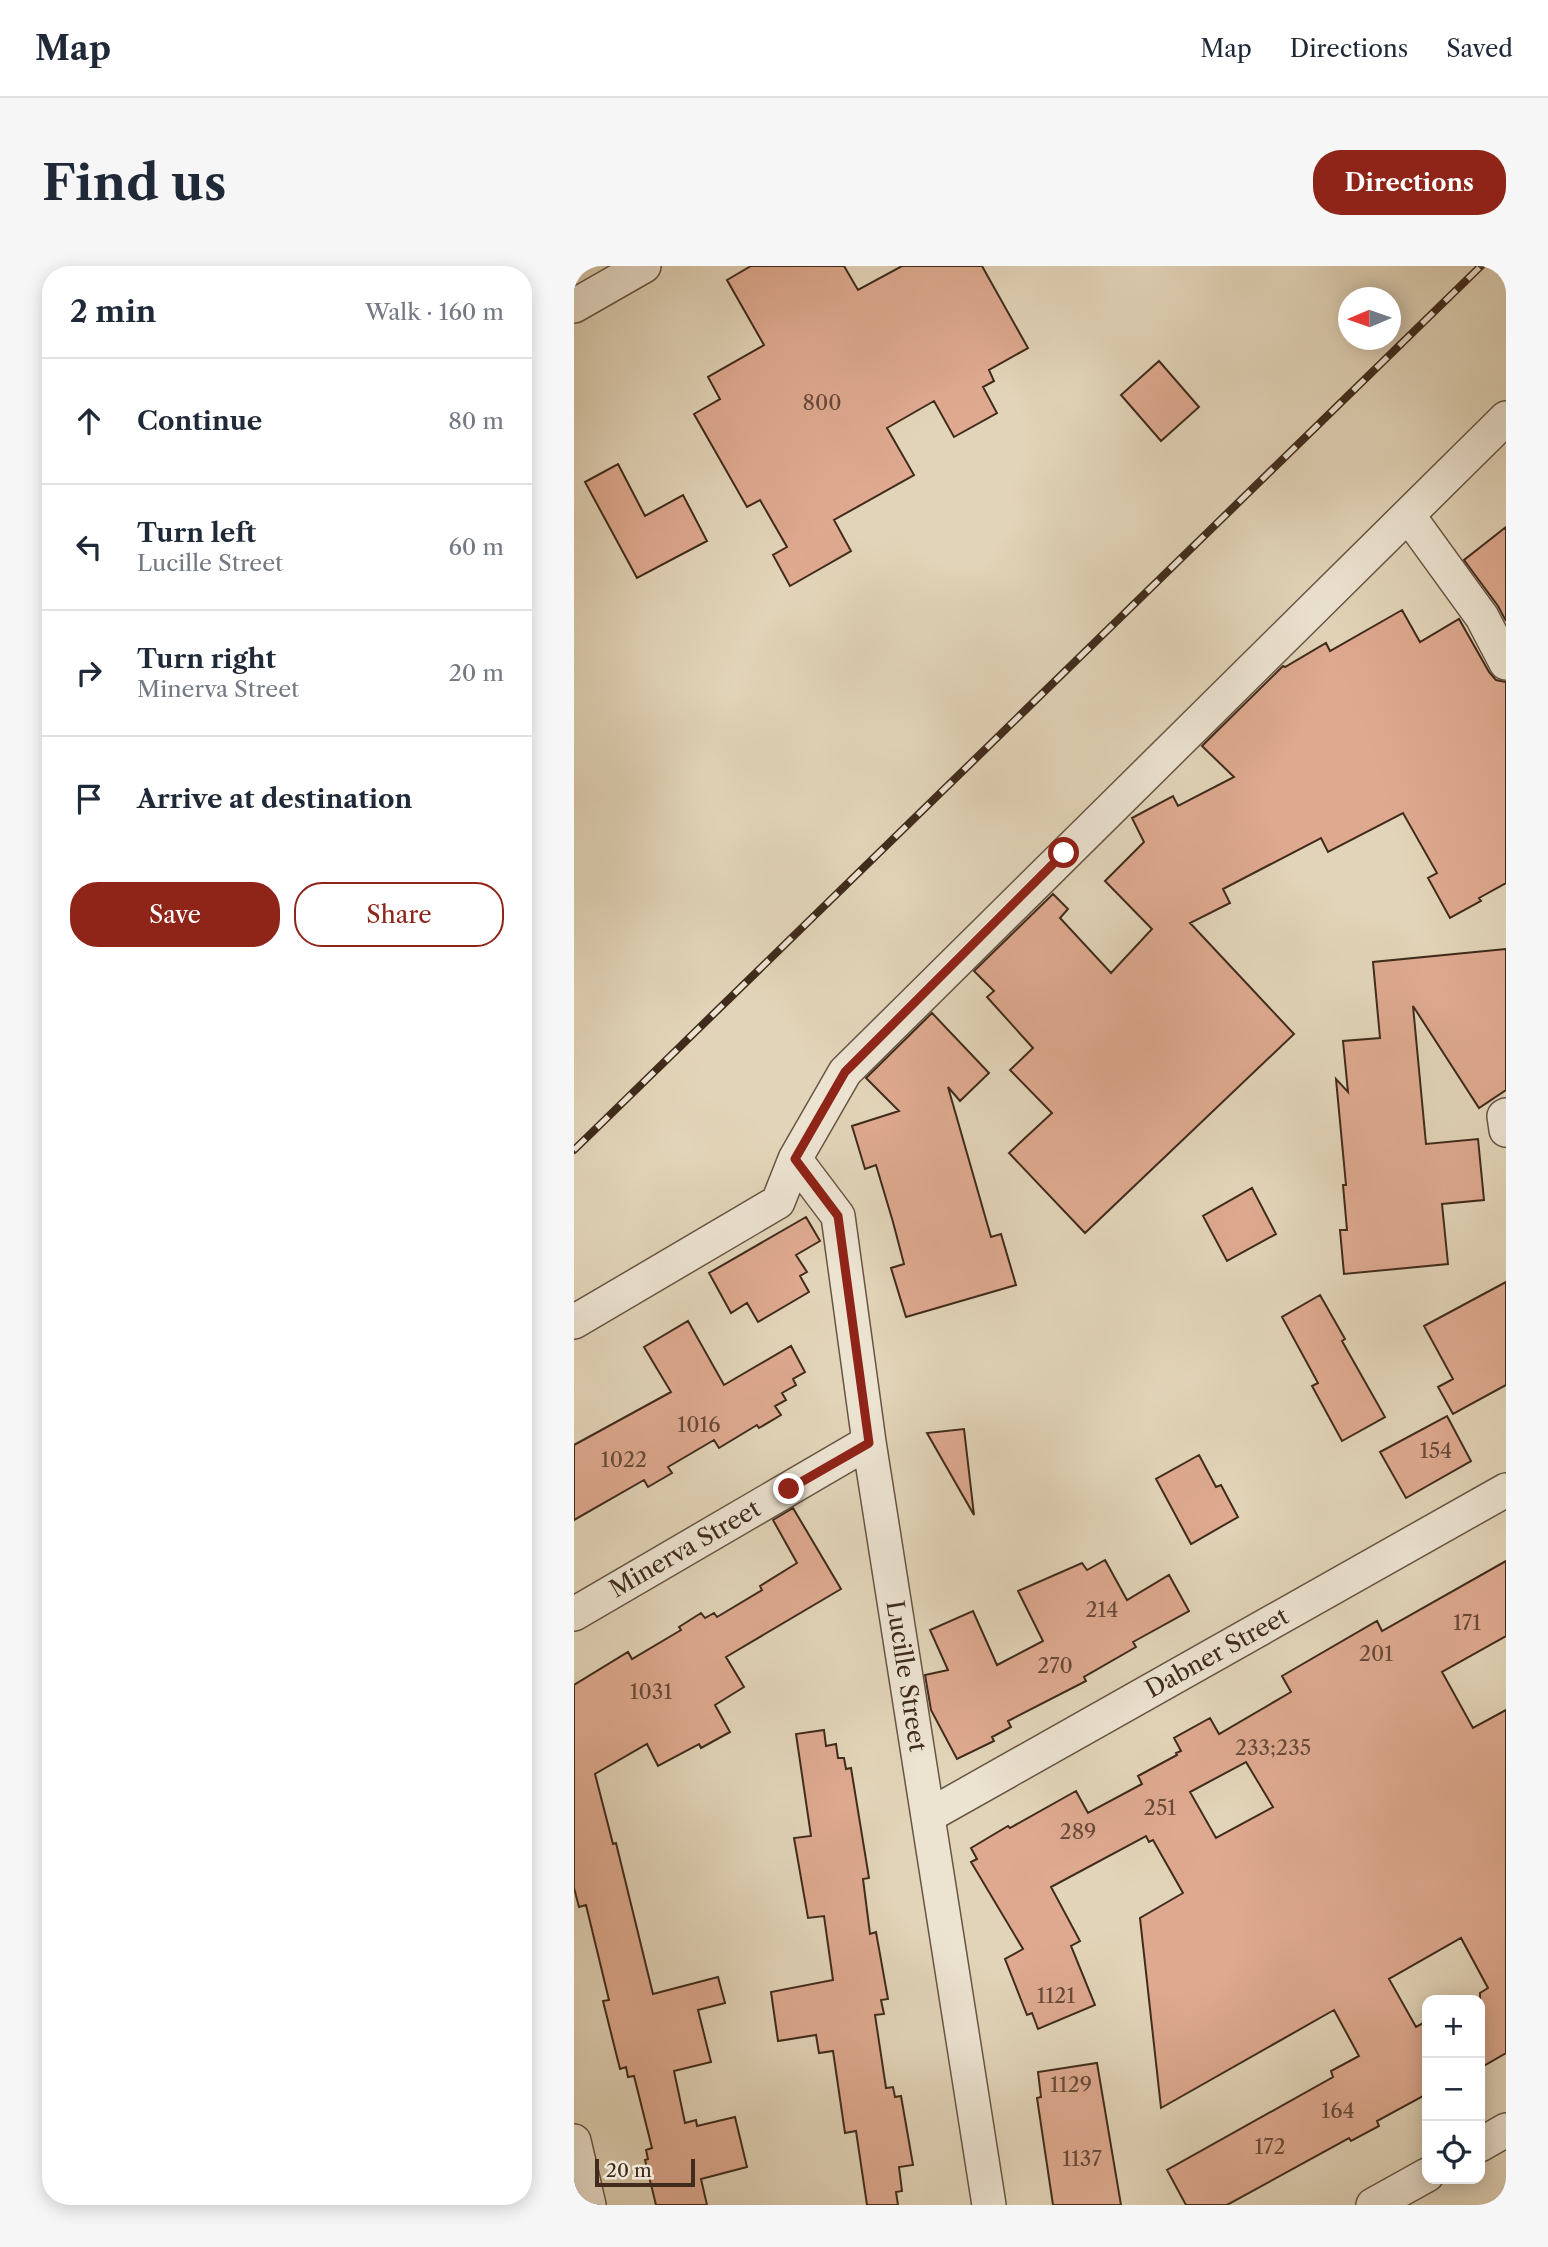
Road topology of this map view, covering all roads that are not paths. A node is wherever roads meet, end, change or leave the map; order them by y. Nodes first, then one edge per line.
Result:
1 (644, 266) edge
2 (574, 306) edge
3 (1506, 418) edge
4 (1408, 515) junction
5 (1506, 663) edge
6 (1506, 1115) edge
7 (1506, 1130) edge
8 (795, 1159) junction
9 (574, 1322) edge
10 (869, 1443) junction
11 (1506, 1490) edge
12 (574, 1614) edge
13 (928, 1816) junction
14 (1506, 2130) edge
15 (574, 2141) edge
16 (1485, 2142) edge
17 (1422, 2178) edge
18 (589, 2205) edge
19 (989, 2205) edge
20 (1373, 2205) edge

1 - 2 street
3 - 4 street
4 - 5 street
4 - 8 street
6 - 7 street
8 - 9 street
8 - 10 street, Lucille Street
10 - 12 street, Minerva Street
10 - 13 street, Lucille Street
11 - 13 street, Dabner Street
13 - 19 street, Lucille Street
14 - 16 street
15 - 18 street
17 - 20 street

